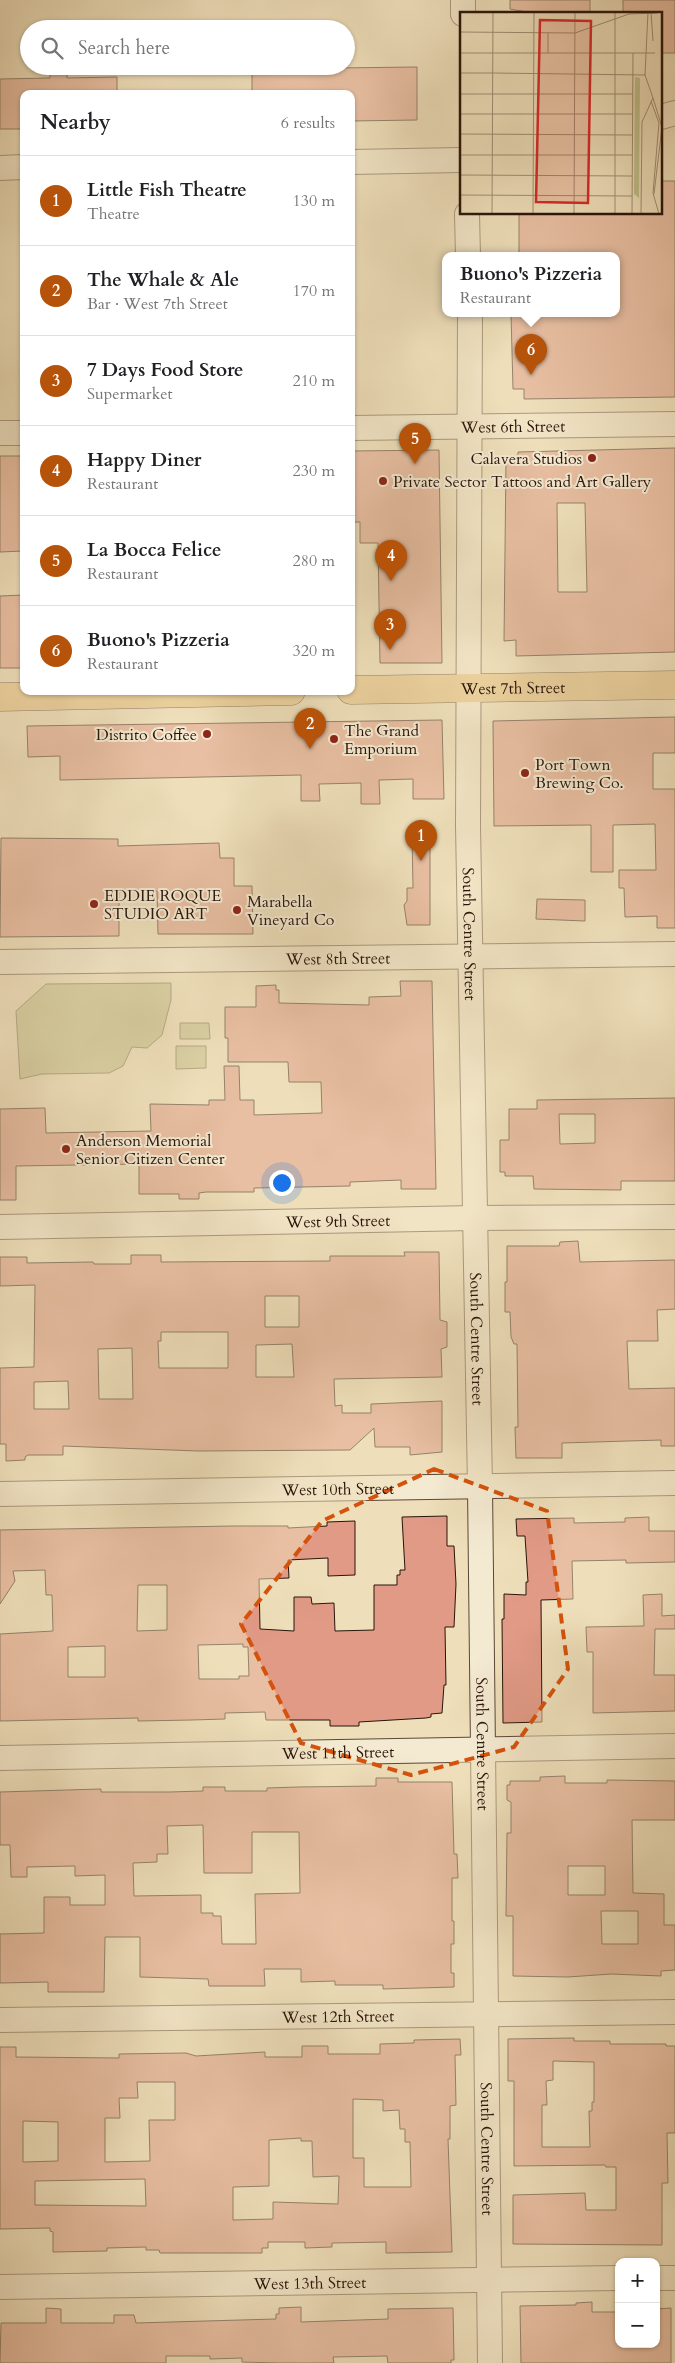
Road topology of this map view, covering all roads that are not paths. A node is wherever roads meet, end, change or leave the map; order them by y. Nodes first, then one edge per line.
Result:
1 (675, 113) edge
2 (662, 117) edge
3 (460, 160) edge
4 (355, 162) edge
5 (0, 168) edge
6 (20, 168) edge
7 (467, 215) edge
8 (468, 252) edge
9 (470, 317) edge
10 (675, 424) edge
11 (470, 426) junction
12 (355, 428) edge
13 (0, 433) edge
14 (20, 433) edge
15 (675, 685) edge
16 (469, 687) junction
17 (355, 690) edge
18 (97, 695) edge
19 (0, 697) edge
20 (675, 954) edge
21 (471, 956) junction
22 (0, 962) edge
23 (675, 1216) edge
24 (474, 1218) junction
25 (0, 1228) edge
26 (675, 1483) edge
27 (480, 1487) junction
28 (0, 1494) edge
29 (675, 1746) edge
30 (483, 1749) junction
31 (0, 1758) edge
32 (675, 2012) edge
33 (486, 2016) junction
34 (0, 2020) edge
35 (615, 2278) edge
36 (660, 2278) edge
37 (675, 2278) edge
38 (489, 2280) junction
39 (0, 2287) edge
40 (490, 2363) edge

1 - 2 street
3 - 4 street
5 - 6 street
7 - 8 street
9 - 11 street, South Centre Street
10 - 11 street, West 6th Street
11 - 12 street, West 6th Street
11 - 16 street, South Centre Street
13 - 14 street
15 - 16 main road, West 7th Street
16 - 17 main road, West 7th Street
16 - 21 street, South Centre Street
18 - 19 main road
20 - 21 street, West 8th Street
21 - 22 street, West 8th Street
21 - 24 street, South Centre Street
23 - 24 street, West 9th Street
24 - 25 street, West 9th Street
24 - 27 street, South Centre Street
26 - 27 street, West 10th Street
27 - 28 street, West 10th Street
27 - 30 street, South Centre Street
29 - 30 street, West 11th Street
30 - 31 street, West 11th Street
30 - 33 street, South Centre Street
32 - 33 street, West 12th Street
33 - 34 street, West 12th Street
33 - 38 street, South Centre Street
35 - 38 street, West 13th Street
36 - 37 street
38 - 39 street, West 13th Street
38 - 40 street, South Centre Street

